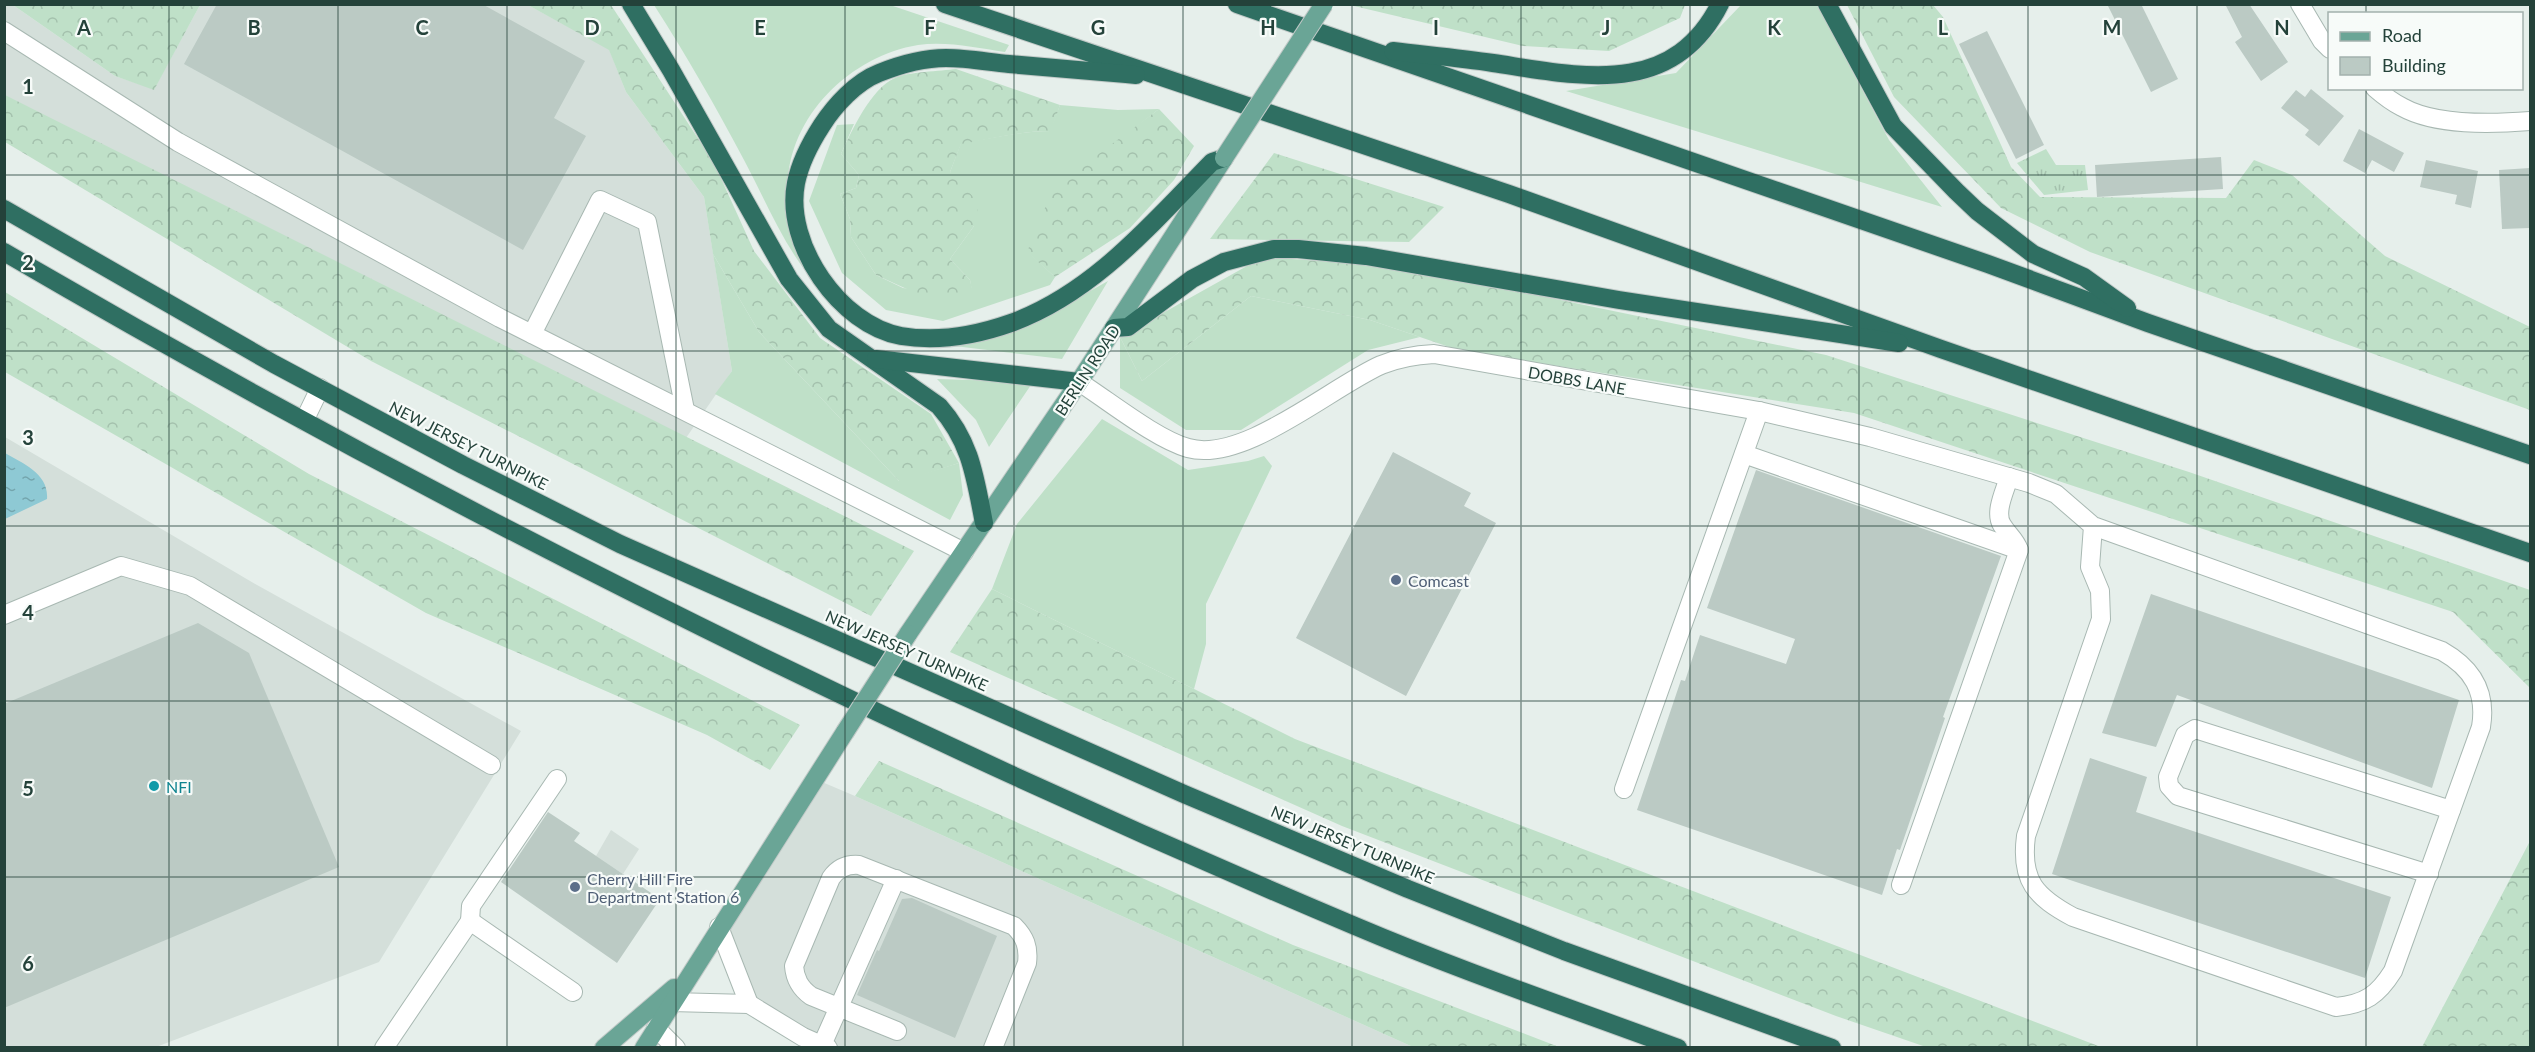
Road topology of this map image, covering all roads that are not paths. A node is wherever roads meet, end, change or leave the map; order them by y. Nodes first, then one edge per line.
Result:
1 (630, 4) edge
2 (945, 4) edge
3 (1237, 4) edge
4 (1324, 4) edge
5 (1720, 4) edge
6 (1827, 4) edge
7 (2300, 4) edge
8 (4, 31) edge
9 (2328, 46) edge
10 (1360, 48) junction
11 (1169, 78) junction
12 (2378, 90) edge
13 (2530, 121) edge
14 (1224, 158) junction
15 (4, 209) edge
16 (4, 252) edge
17 (2148, 323) junction
18 (1114, 328) junction
19 (532, 334) junction
20 (1941, 349) junction
21 (871, 358) junction
22 (1079, 382) junction
23 (320, 388) junction
24 (685, 410) junction
25 (1759, 411) junction
26 (304, 421) junction
27 (1744, 454) junction
28 (2530, 455) edge
29 (2008, 477) junction
30 (984, 523) junction
31 (2093, 526) junction
32 (2019, 550) junction
33 (964, 552) junction
34 (2530, 553) edge
35 (4, 615) edge
36 (491, 765) dead end
37 (557, 779) dead end
38 (1624, 789) dead end
39 (2451, 810) junction
40 (2429, 874) junction
41 (896, 879) junction
42 (1901, 885) dead end
43 (470, 921) junction
44 (719, 927) junction
45 (687, 977) junction
46 (573, 992) dead end
47 (671, 1002) junction
48 (749, 1004) junction
49 (839, 1008) junction
50 (656, 1028) junction
51 (897, 1031) dead end
52 (825, 1046) edge
53 (384, 1047) edge
54 (604, 1047) edge
55 (644, 1047) edge
56 (676, 1047) edge
57 (993, 1047) edge
58 (1678, 1047) edge
59 (1832, 1047) edge

1 - 21 highway
2 - 11 highway
3 - 10 highway
4 - 14 main road, BERLIN ROAD, bridge
5 - 10 highway
6 - 17 highway
7 - 9 street
8 - 19 street
10 - 17 highway
11 - 14 highway
11 - 20 highway
12 - 13 street
14 - 18 main road, BERLIN ROAD
15 - 23 highway, NEW JERSEY TURNPIKE
16 - 26 highway
17 - 28 highway
18 - 20 highway
18 - 22 main road, BERLIN ROAD
19 - 24 street
19 - 24 street
20 - 34 highway
21 - 22 highway
21 - 30 highway
22 - 25 street, DOBBS LANE
22 - 30 main road, BERLIN ROAD
23 - 26 street
23 - 59 highway, NEW JERSEY TURNPIKE
24 - 33 street
25 - 27 street
25 - 29 street, DOBBS LANE
26 - 58 highway
27 - 32 street
27 - 38 street
29 - 31 street, DOBBS LANE
29 - 32 street
30 - 33 main road, BERLIN ROAD
31 - 39 street
31 - 40 street
32 - 42 street
33 - 44 main road, BERLIN ROAD, bridge
35 - 36 street
37 - 43 street
39 - 40 street
39 - 40 street
41 - 49 street
41 - 49 street
41 - 57 street
43 - 46 street
43 - 53 street
44 - 45 main road, BERLIN ROAD
44 - 48 street
45 - 47 main road, BERLIN ROAD
45 - 54 main road
47 - 48 street
47 - 50 main road, BERLIN ROAD
48 - 52 street
49 - 51 street
49 - 52 street
50 - 55 main road, BERLIN ROAD
50 - 56 street

